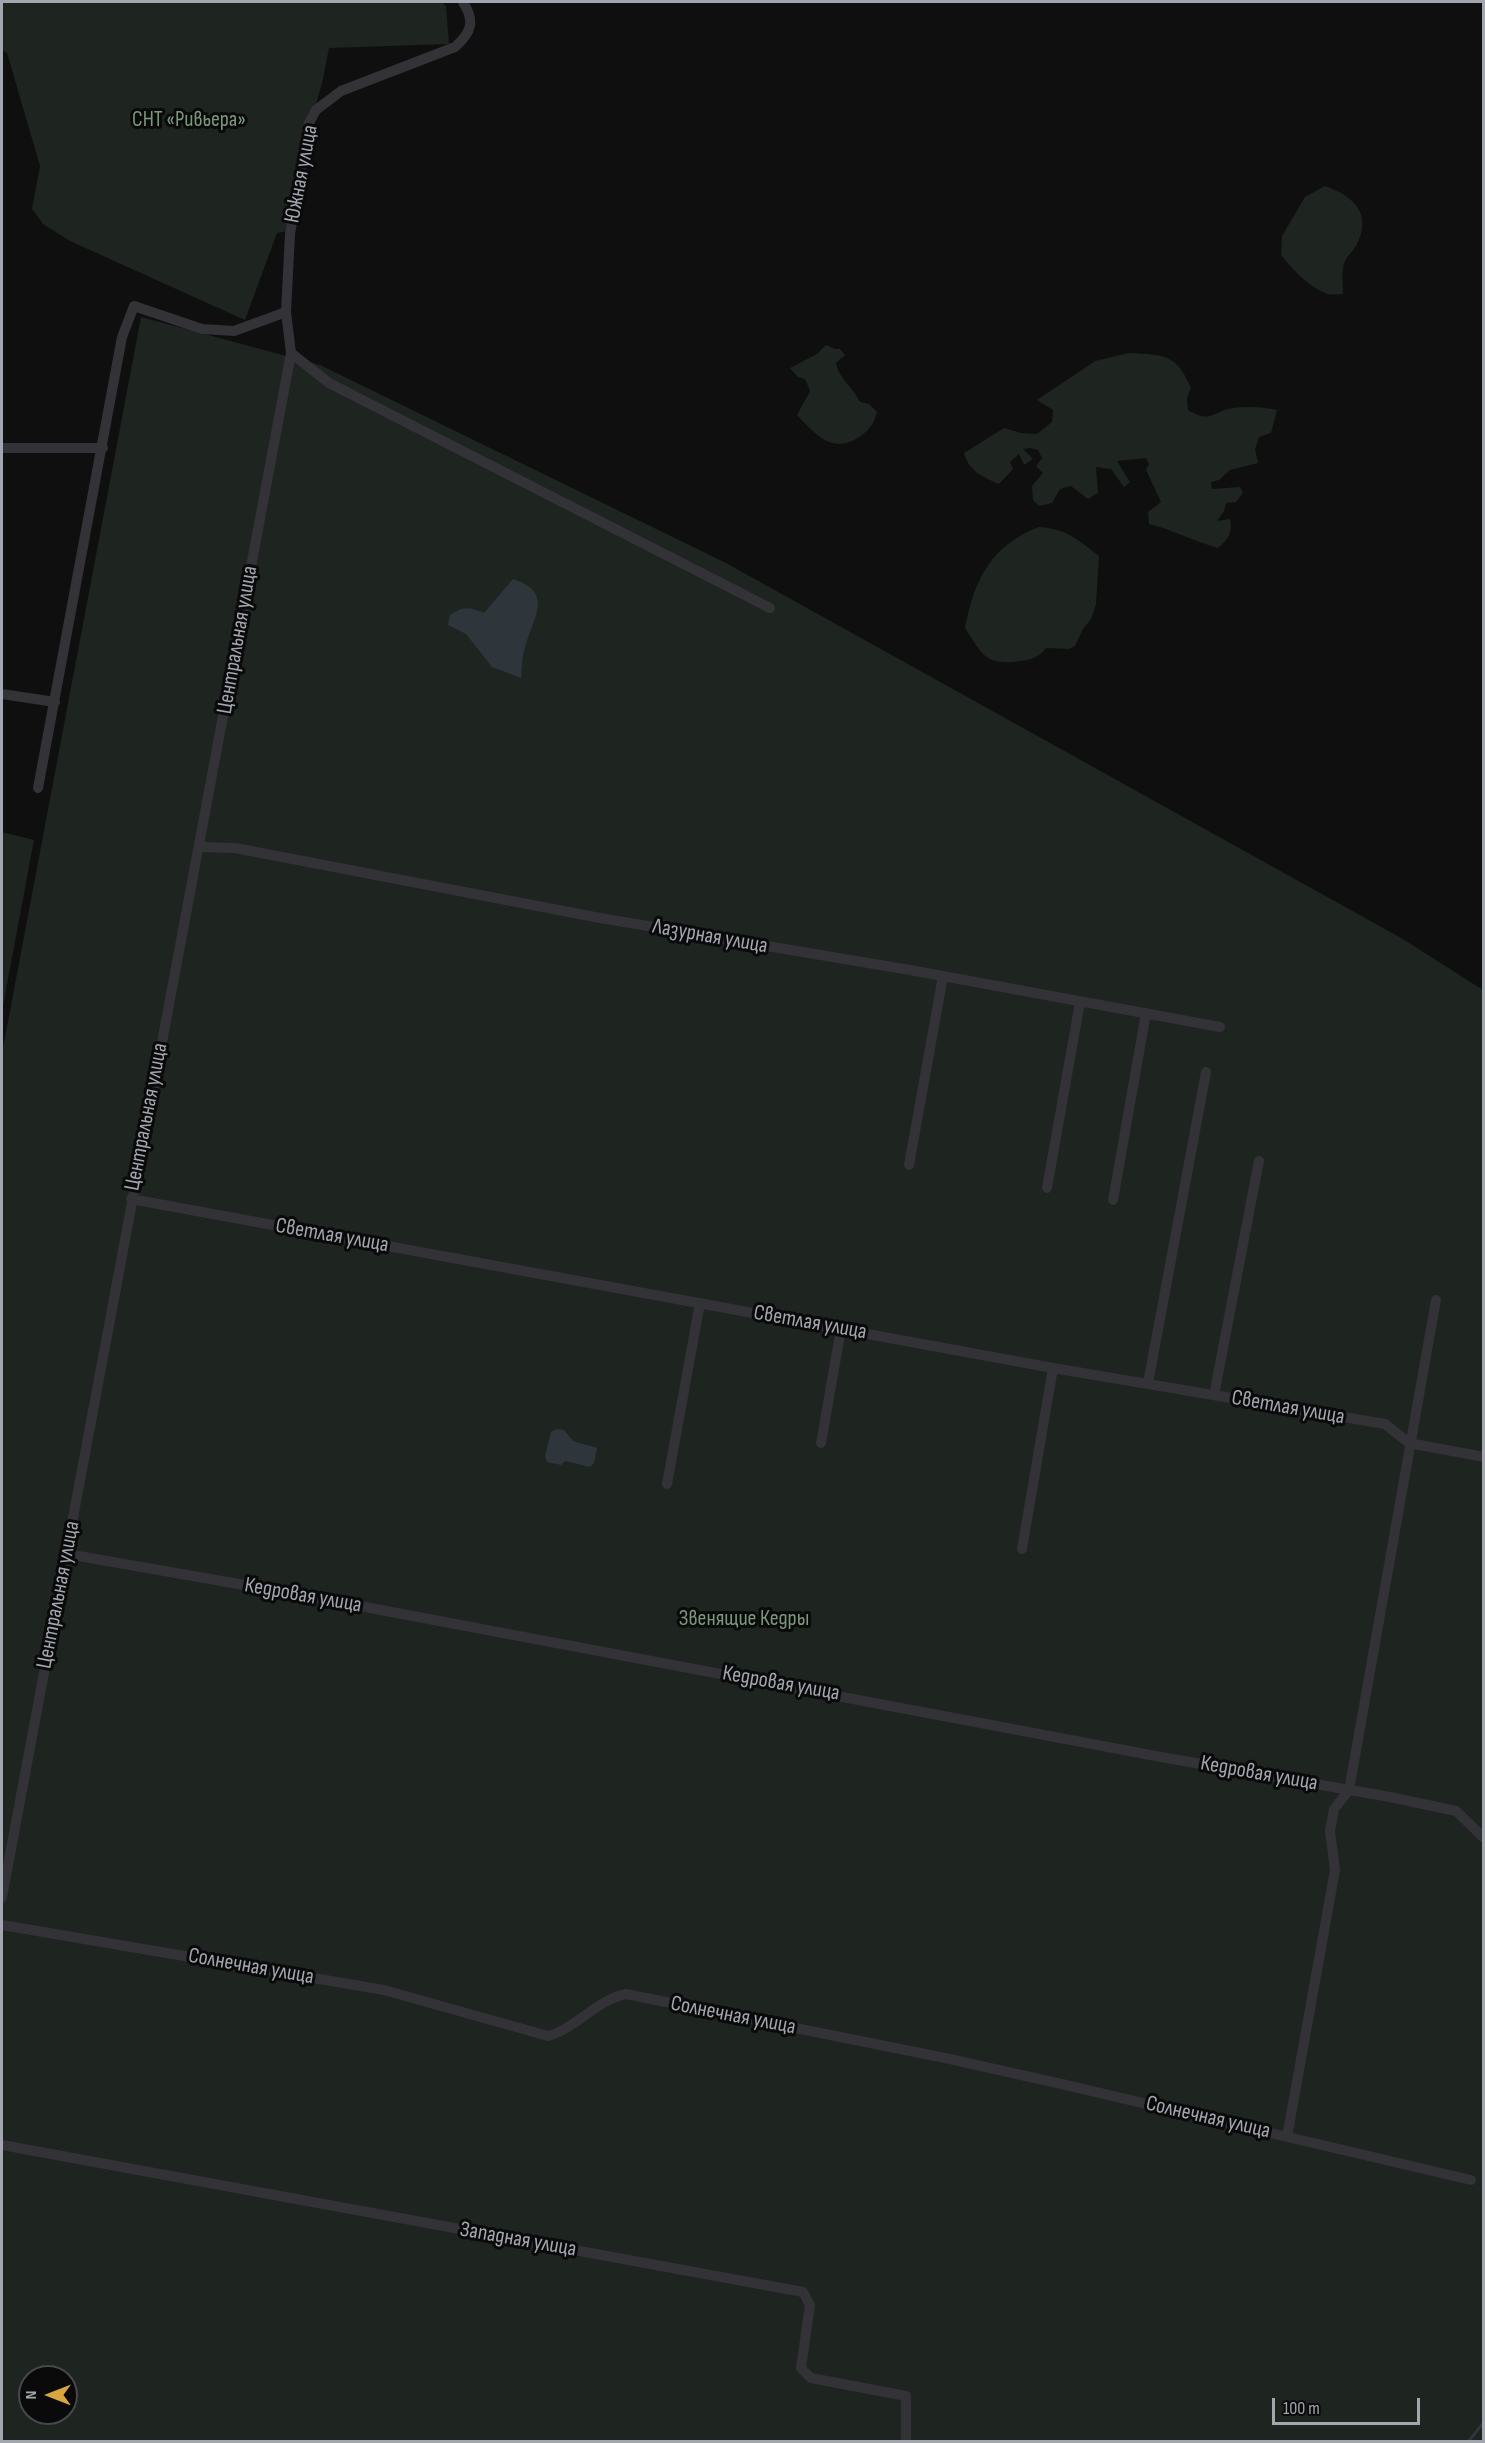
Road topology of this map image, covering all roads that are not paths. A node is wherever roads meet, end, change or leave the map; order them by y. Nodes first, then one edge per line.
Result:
1 (463, 2) edge
2 (286, 312) junction
3 (290, 338) joint
4 (291, 353) junction
5 (2, 448) edge
6 (103, 448) junction
7 (771, 608) dead end
8 (2, 694) edge
9 (55, 702) junction
10 (38, 788) dead end
11 (200, 847) junction
12 (943, 976) junction
13 (1080, 1002) junction
14 (1146, 1013) junction
15 (1220, 1027) dead end
16 (1206, 1072) dead end
17 (1259, 1161) dead end
18 (909, 1165) dead end
19 (1047, 1188) dead end
20 (131, 1199) junction
21 (1113, 1200) dead end
22 (1436, 1300) dead end
23 (700, 1303) junction
24 (842, 1329) junction
25 (1053, 1368) junction
26 (1148, 1383) junction
27 (1214, 1395) junction
28 (821, 1443) dead end
29 (1409, 1443) junction
30 (1484, 1457) edge
31 (667, 1484) dead end
32 (1022, 1549) dead end
33 (67, 1554) junction
34 (1350, 1790) junction
35 (1484, 1838) edge
36 (2, 1897) edge
37 (2, 1925) edge
38 (1287, 2137) junction
39 (2, 2145) edge
40 (1471, 2180) dead end
41 (906, 2442) edge

1 - 2 street, Южная улица
2 - 3 street, Южная улица
2 - 6 street
3 - 4 street, Центральная улица
4 - 7 street
4 - 11 street, Центральная улица
5 - 6 street
6 - 9 street
8 - 9 street
9 - 10 street
11 - 12 street, Лазурная улица
11 - 20 street, Центральная улица
12 - 13 street, Лазурная улица
12 - 18 street
13 - 14 street, Лазурная улица
13 - 19 street
14 - 15 street, Лазурная улица
14 - 21 street
16 - 26 street
17 - 27 street
20 - 23 street, Светлая улица
20 - 33 street, Центральная улица
22 - 29 street
23 - 24 street, Светлая улица
23 - 31 street
24 - 25 street, Светлая улица
24 - 28 street
25 - 26 street, Светлая улица
25 - 32 street
26 - 27 street, Светлая улица
27 - 29 street, Светлая улица
29 - 30 street, Светлая улица
29 - 34 street
33 - 34 street, Кедровая улица
33 - 36 street, Центральная улица
34 - 35 street, Кедровая улица
34 - 38 street
37 - 38 street, Солнечная улица
38 - 40 street, Солнечная улица
39 - 41 street, Западная улица

